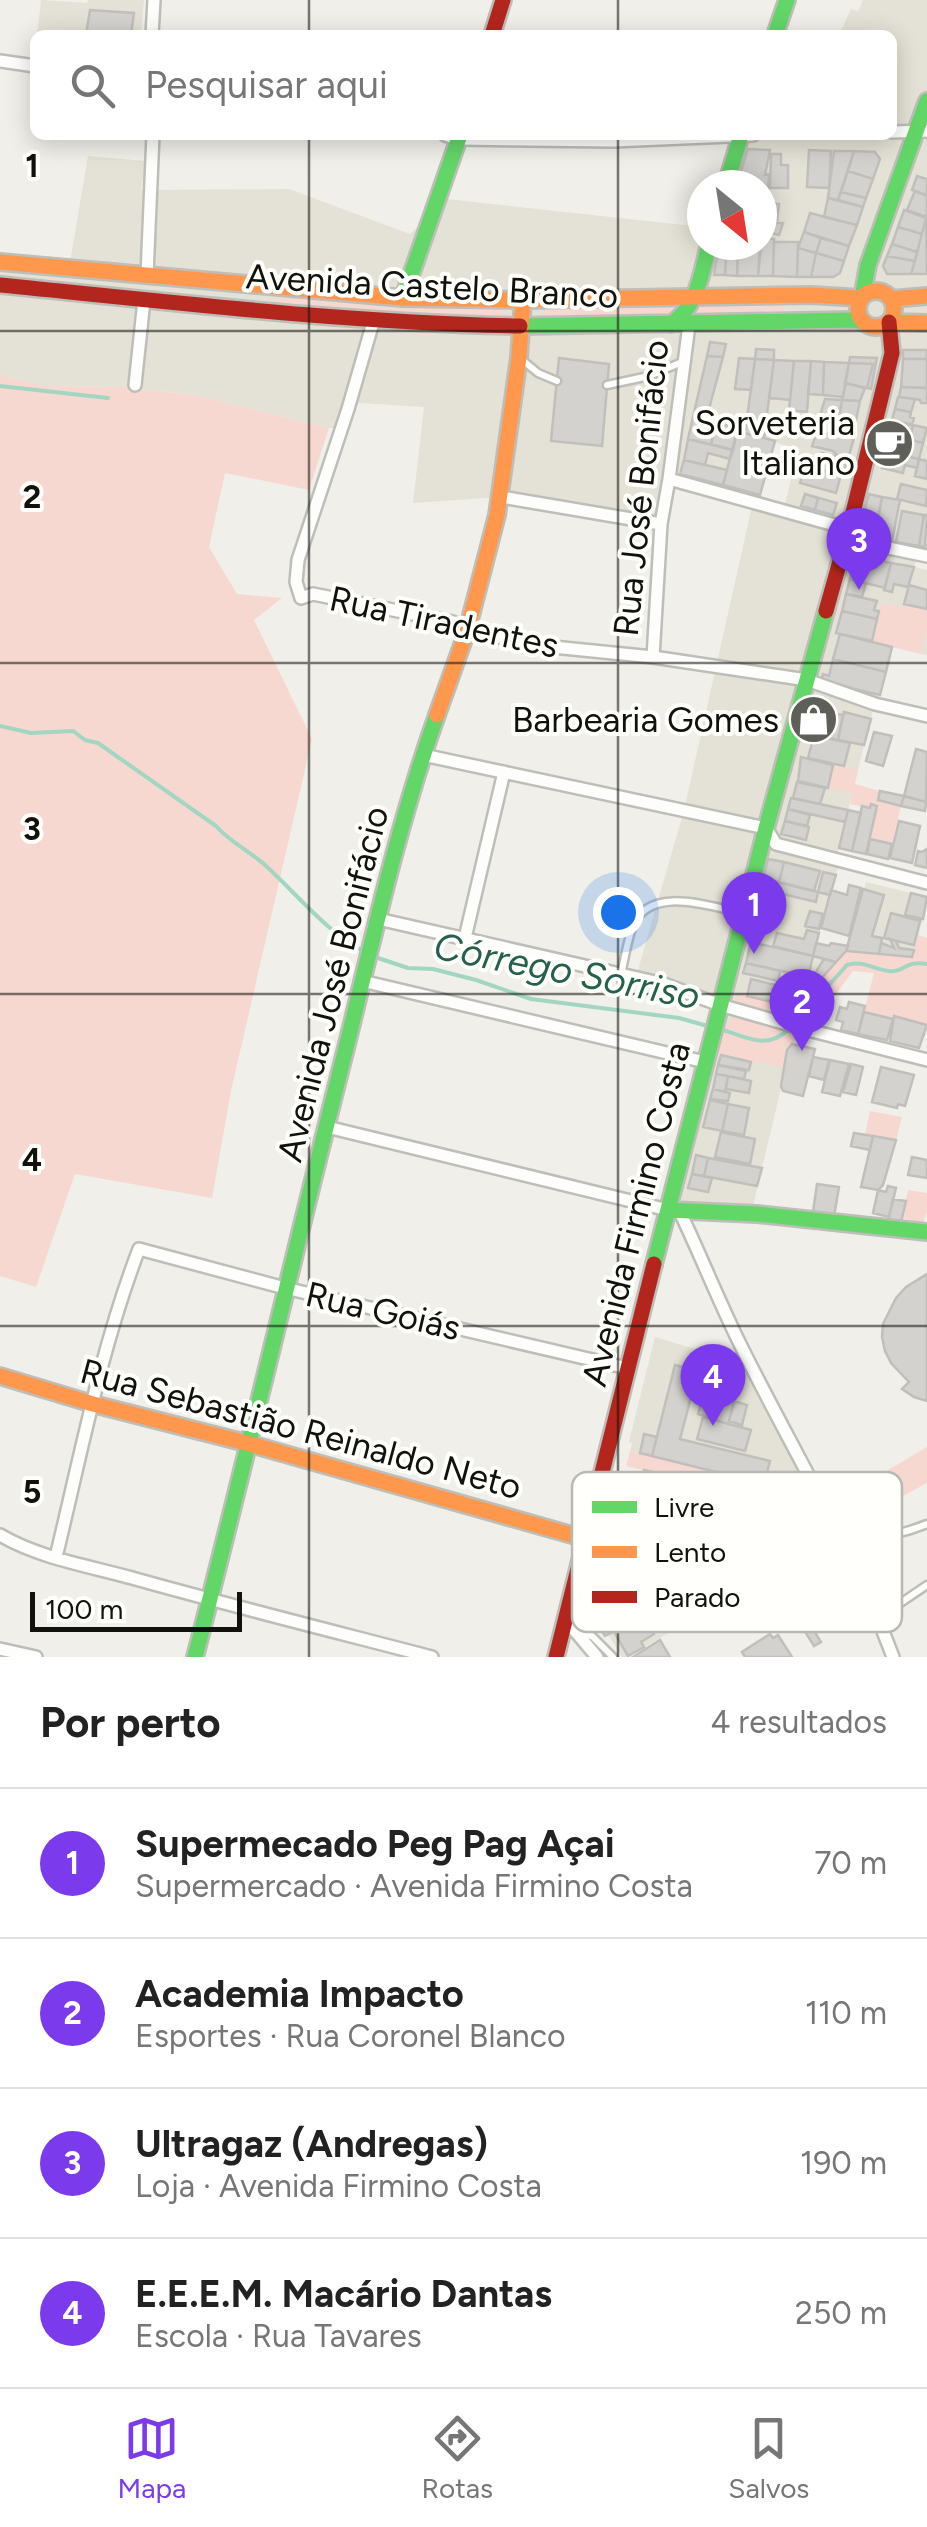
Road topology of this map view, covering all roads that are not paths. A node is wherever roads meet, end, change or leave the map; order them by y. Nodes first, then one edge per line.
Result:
1 (154, 0) edge
2 (504, 0) edge
3 (786, 0) edge
4 (152, 30) edge
5 (494, 30) edge
6 (777, 30) edge
7 (0, 61) edge
8 (30, 65) edge
9 (927, 101) edge
10 (922, 131) edge
11 (897, 132) edge
12 (153, 140) edge
13 (454, 140) edge
14 (581, 140) edge
15 (634, 140) edge
16 (740, 140) edge
17 (730, 170) edge
18 (704, 260) edge
19 (0, 262) edge
20 (868, 265) junction
21 (147, 275) junction
22 (247, 285) junction
23 (0, 286) edge
24 (828, 296) junction
25 (927, 296) edge
26 (693, 297) junction
27 (403, 298) junction
28 (862, 298) junction
29 (891, 299) junction
30 (144, 300) junction
31 (523, 300) junction
32 (243, 308) junction
33 (374, 318) junction
34 (863, 322) junction
35 (889, 322) junction
36 (927, 323) edge
37 (670, 324) junction
38 (689, 324) junction
39 (522, 325) junction
40 (519, 357) junction
41 (684, 361) junction
42 (557, 381) dead end
43 (136, 385) dead end
44 (608, 385) dead end
45 (669, 479) junction
46 (501, 497) junction
47 (661, 524) junction
48 (849, 530) junction
49 (927, 556) edge
50 (466, 631) junction
51 (652, 657) junction
52 (807, 680) junction
53 (927, 716) edge
54 (423, 755) junction
55 (504, 772) junction
56 (766, 828) junction
57 (927, 883) edge
58 (745, 913) junction
59 (376, 925) junction
60 (466, 938) junction
61 (364, 973) junction
62 (621, 974) junction
63 (719, 1009) junction
64 (927, 1060) edge
65 (705, 1062) junction
66 (327, 1127) junction
67 (674, 1212) junction
68 (927, 1232) edge
69 (284, 1288) junction
70 (628, 1368) junction
71 (0, 1376) edge
72 (92, 1404) junction
73 (250, 1444) junction
74 (603, 1472) edge
75 (806, 1472) edge
76 (927, 1524) edge
77 (902, 1532) edge
78 (0, 1535) edge
79 (572, 1540) edge
80 (56, 1557) junction
81 (927, 1585) edge
82 (572, 1593) edge
83 (210, 1600) junction
84 (902, 1602) edge
85 (565, 1619) junction
86 (572, 1629) edge
87 (574, 1632) edge
88 (884, 1632) edge
89 (576, 1635) junction
90 (0, 1649) edge
91 (34, 1657) edge
92 (195, 1657) edge
93 (432, 1657) edge
94 (556, 1657) edge
95 (597, 1657) edge
96 (613, 1657) edge
97 (893, 1657) edge

1 - 4 street
2 - 5 street
3 - 6 street
7 - 8 street
9 - 10 street
10 - 11 street
10 - 20 street
12 - 21 street
13 - 27 street
14 - 15 street
16 - 17 street
18 - 26 street, Rua José Bonifácio
19 - 21 street, Avenida Castelo Branco
20 - 24 street
20 - 28 street
21 - 22 street, Avenida Castelo Branco
22 - 27 street, Avenida Castelo Branco
22 - 32 street
23 - 30 street, Avenida Castelo Branco
24 - 26 street, Avenida Castelo Branco
24 - 28 street, Avenida Castelo Branco
25 - 29 street, Avenida Castelo Branco
26 - 31 street, Avenida Castelo Branco
26 - 37 street, Rua José Bonifácio
27 - 31 street, Avenida Castelo Branco
28 - 29 street, Avenida Castelo Branco
28 - 34 street
29 - 35 street
30 - 32 street, Avenida Castelo Branco
30 - 43 street
31 - 39 street, Avenida José Bonifácio
32 - 33 street, Avenida Castelo Branco
33 - 39 street, Avenida Castelo Branco
33 - 50 street, Rua Tiradentes
34 - 35 street, Avenida Castelo Branco
34 - 38 street, Avenida Castelo Branco
35 - 36 street, Avenida Castelo Branco
35 - 48 street, Avenida Firmino Costa
37 - 38 street, Avenida Castelo Branco
37 - 39 street, Avenida Castelo Branco
38 - 41 street, Rua José Bonifácio
39 - 40 street, Avenida José Bonifácio
40 - 42 lane
40 - 46 street, Avenida José Bonifácio
41 - 44 lane
41 - 45 street, Rua José Bonifácio
45 - 47 street, Rua José Bonifácio
45 - 48 street
46 - 47 street
46 - 50 street, Avenida José Bonifácio
47 - 51 street, Rua José Bonifácio
48 - 49 street
48 - 52 street, Avenida Firmino Costa
50 - 51 street, Rua Tiradentes
50 - 54 street, Avenida José Bonifácio
51 - 52 street, Rua Tiradentes
52 - 53 street, Rua Tiradentes
52 - 56 street, Avenida Firmino Costa
54 - 55 street
54 - 59 street, Avenida José Bonifácio
55 - 56 street
55 - 60 street
56 - 57 street
56 - 58 street, Avenida Firmino Costa
58 - 62 lane
58 - 63 street, Avenida Firmino Costa
59 - 60 street
59 - 61 street, Avenida José Bonifácio
60 - 62 street
61 - 65 street
61 - 66 street, Avenida José Bonifácio
62 - 63 street
63 - 64 street
63 - 65 street, Avenida Firmino Costa
65 - 67 street, Avenida Firmino Costa
66 - 67 street
66 - 69 street, Avenida José Bonifácio
67 - 68 street
67 - 70 street, Avenida Firmino Costa
67 - 75 street
69 - 70 street, Rua Goiás
69 - 72 street, Rua Goiás
69 - 73 street, Avenida José Bonifácio
70 - 74 street, Avenida Firmino Costa
71 - 72 street, Rua Sebastião Reinaldo Neto
72 - 73 street, Rua Sebastião Reinaldo Neto
72 - 80 street
73 - 79 street, Rua Sebastião Reinaldo Neto
73 - 83 street, Avenida José Bonifácio
76 - 77 lane
78 - 80 street
80 - 83 street
81 - 84 lane
82 - 85 street, Avenida Firmino Costa
83 - 92 street, Avenida José Bonifácio
83 - 93 street
85 - 86 street
85 - 94 street, Avenida Firmino Costa
87 - 89 street
88 - 97 street
89 - 95 street
89 - 96 lane
90 - 91 street

